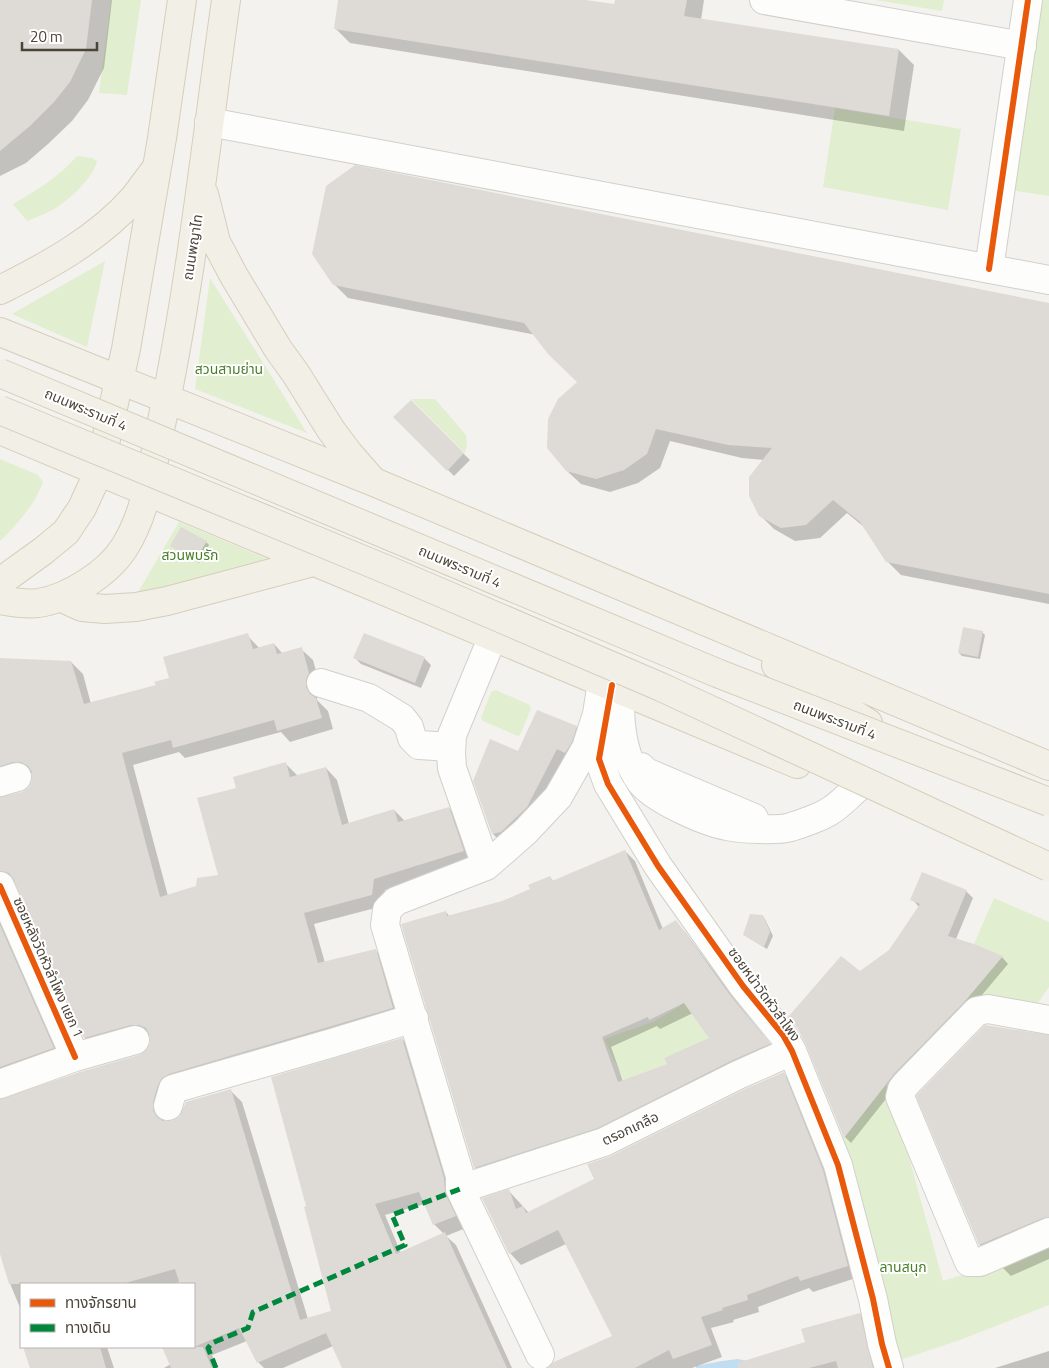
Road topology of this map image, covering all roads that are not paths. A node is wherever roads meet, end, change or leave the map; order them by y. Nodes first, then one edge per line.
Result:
1 (182, 0) edge
2 (226, 0) edge
3 (764, 0) edge
4 (1028, 0) edge
5 (1022, 46) junction
6 (209, 122) junction
7 (156, 167) junction
8 (202, 182) junction
9 (988, 269) junction
10 (1049, 280) edge
11 (0, 290) edge
12 (0, 332) edge
13 (0, 373) edge
14 (119, 381) junction
15 (166, 400) junction
16 (0, 410) edge
17 (0, 430) edge
18 (99, 471) junction
19 (374, 482) junction
20 (146, 491) junction
21 (313, 562) junction
22 (0, 582) edge
23 (60, 597) junction
24 (0, 600) edge
25 (713, 625) junction
26 (493, 636) junction
27 (322, 683) dead end
28 (612, 685) junction
29 (678, 714) junction
30 (451, 747) junction
31 (1049, 766) edge
32 (856, 789) junction
33 (1049, 802) edge
34 (1049, 813) edge
35 (1049, 852) edge
36 (486, 866) junction
37 (1049, 869) edge
38 (0, 886) edge
39 (414, 1018) junction
40 (1049, 1020) edge
41 (135, 1040) dead end
42 (792, 1050) junction
43 (75, 1057) junction
44 (0, 1084) edge
45 (168, 1106) dead end
46 (460, 1189) junction
47 (1049, 1232) edge
48 (540, 1355) dead end
49 (889, 1368) edge

1 - 7 main road
2 - 6 main road, ถนนพญาไท
3 - 5 street
4 - 5 street
5 - 9 street
6 - 8 main road, ถนนพญาไท
6 - 9 street
7 - 11 main road
7 - 14 main road
8 - 15 main road, ถนนพญาไท
8 - 19 main road
9 - 10 street
12 - 14 main road, ถนนพระรามที่ 4
13 - 33 main road, ถนนพระรามที่ 4, bridge
14 - 15 main road, ถนนพระรามที่ 4
14 - 18 main road
15 - 19 main road, ถนนพระรามที่ 4
15 - 20 main road, ถนนพญาไท
16 - 37 main road, bridge
17 - 18 main road
18 - 20 main road
18 - 22 main road
19 - 25 main road, ถนนพระรามที่ 4
20 - 21 main road
20 - 23 main road, ถนนพญาไท
21 - 23 main road
21 - 26 main road
23 - 24 main road, ถนนพญาไท
25 - 31 main road, ถนนพระรามที่ 4
25 - 34 main road, ถนนพระรามที่ 4
26 - 28 main road
26 - 30 street
27 - 30 street
28 - 29 main road
28 - 32 street
28 - 36 street
28 - 42 street, ซอยหน้าวัดหัวลำโพง
29 - 32 main road
29 - 35 main road
30 - 36 street
32 - 37 main road
36 - 39 street
38 - 43 street, ซอยหลังวัดหัวลำโพง แยก 1
39 - 45 street
39 - 46 street
40 - 47 street
41 - 43 street
42 - 46 street, ตรอกเกลือ
42 - 49 street, ซอยหน้าวัดหัวลำโพง
43 - 44 street
46 - 48 street

